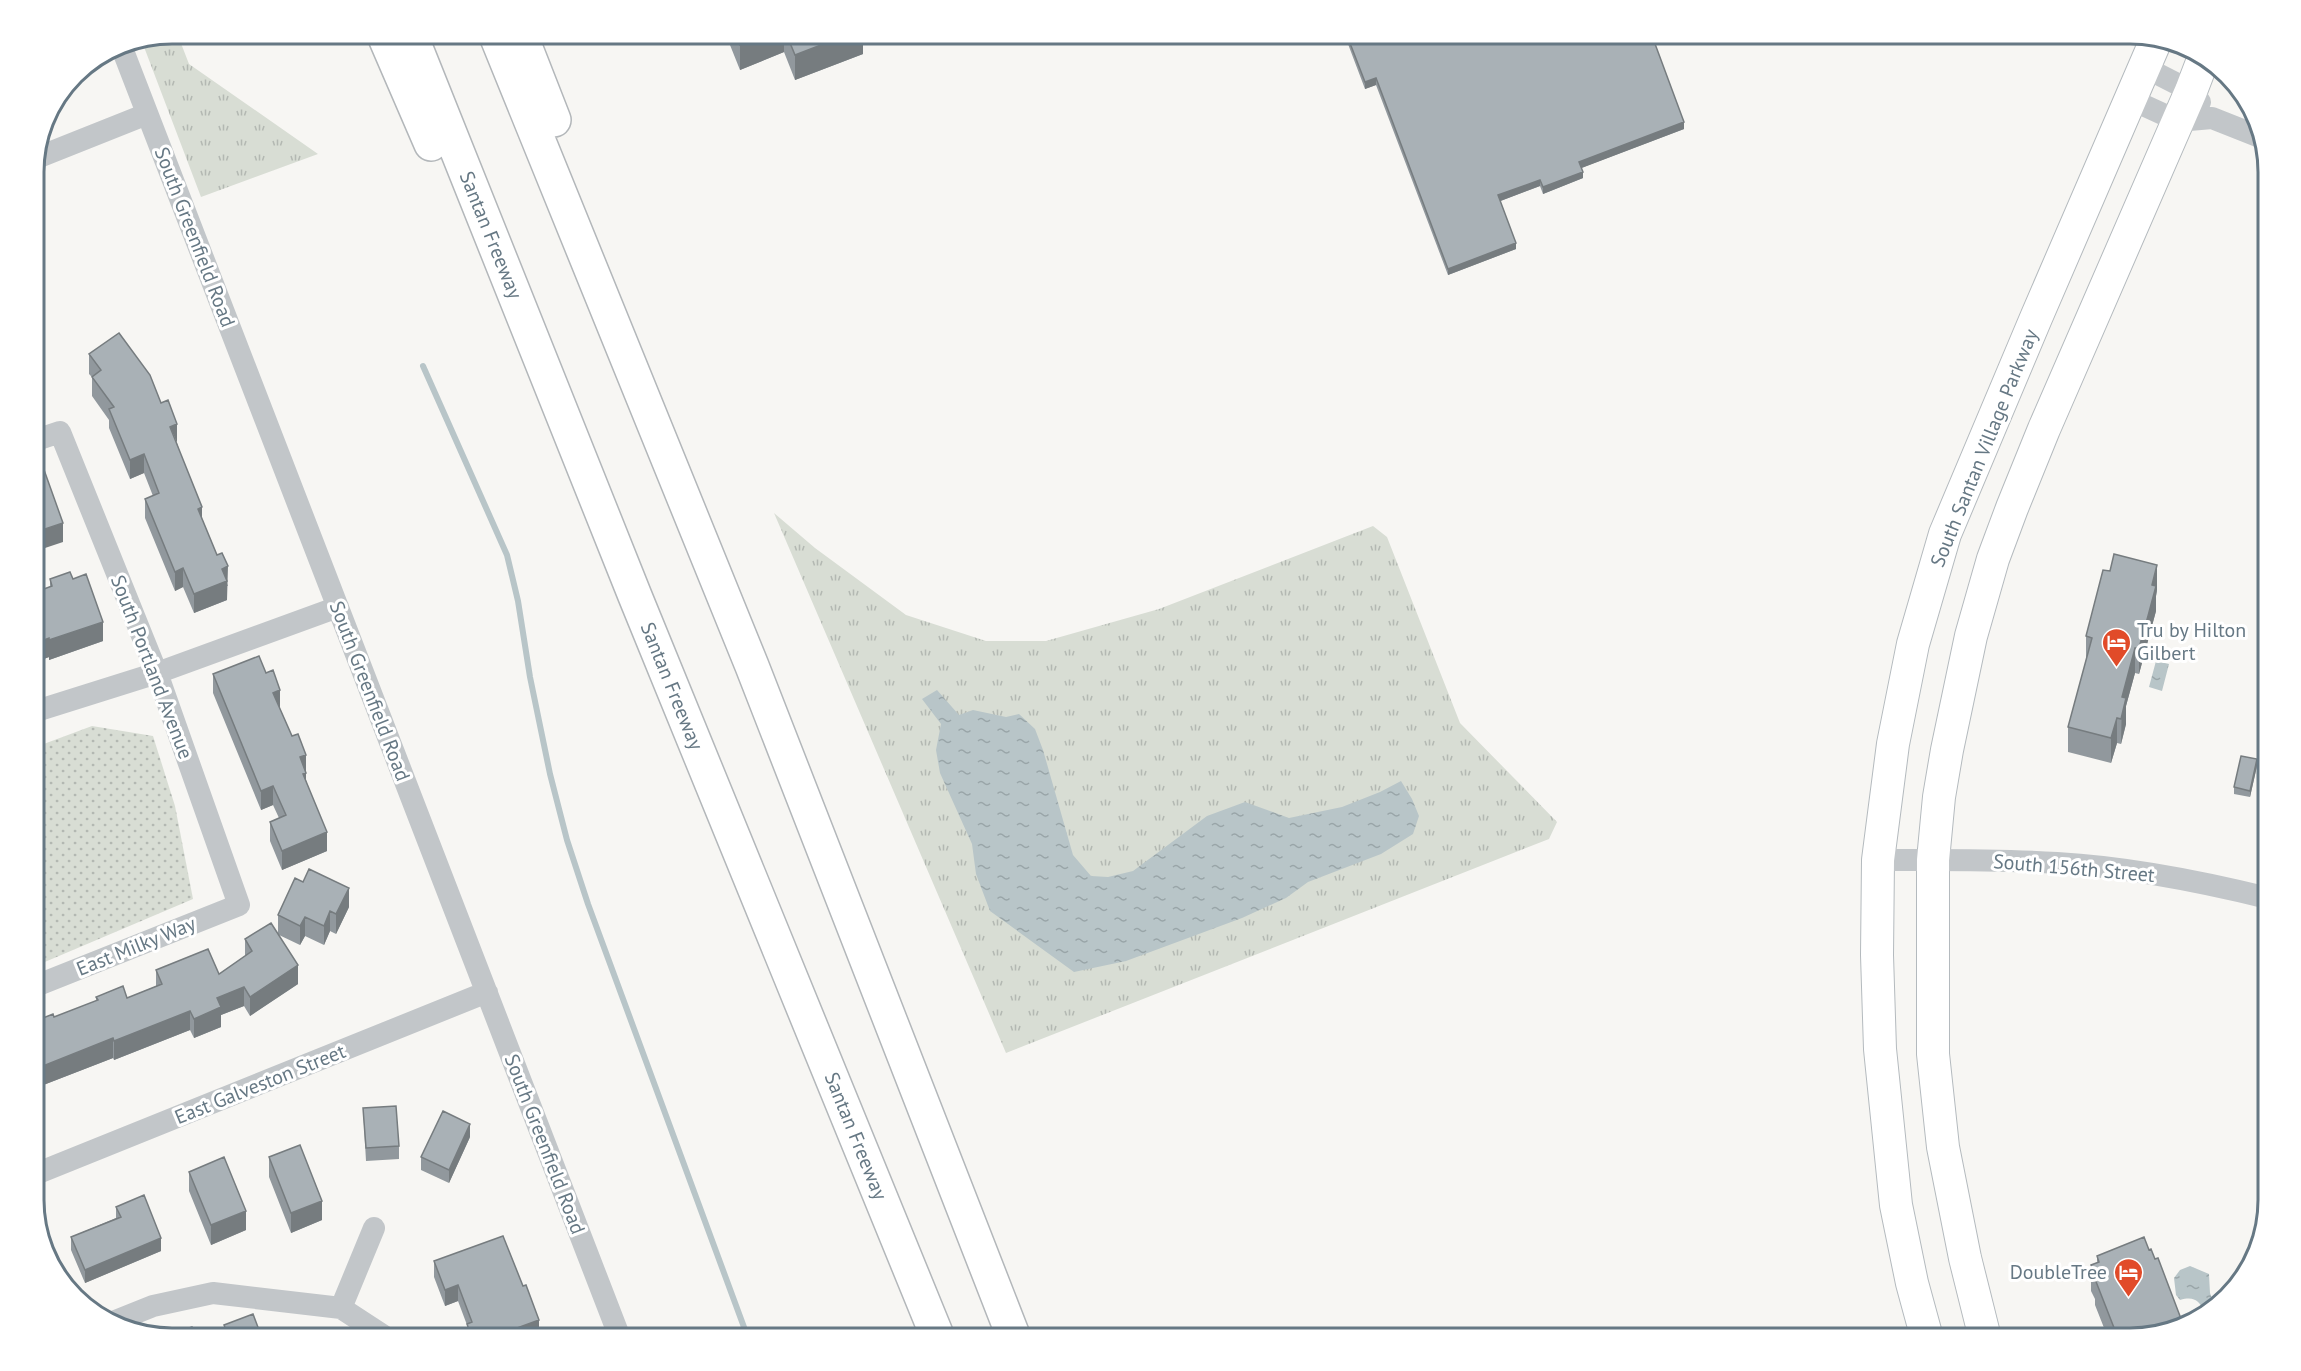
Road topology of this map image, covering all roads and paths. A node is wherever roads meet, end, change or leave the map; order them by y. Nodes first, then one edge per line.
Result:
1 (388, 44) edge
2 (414, 44) edge
3 (499, 44) edge
4 (524, 44) edge
5 (124, 53) edge
6 (2150, 53) edge
7 (2201, 66) edge
8 (2191, 91) junction
9 (2130, 99) junction
10 (147, 114) junction
11 (2212, 117) junction
12 (2178, 121) junction
13 (2251, 133) edge
14 (45, 155) edge
15 (531, 334) junction
16 (44, 437) edge
17 (338, 607) junction
18 (752, 666) junction
19 (156, 673) junction
20 (44, 709) edge
21 (1878, 860) junction
22 (1933, 860) junction
23 (2258, 895) edge
24 (239, 905) joint
25 (44, 983) edge
26 (487, 992) junction
27 (44, 1171) edge
28 (374, 1228) dead end
29 (341, 1308) junction
30 (123, 1318) edge
31 (372, 1328) edge
32 (616, 1328) edge
33 (934, 1328) edge
34 (1010, 1328) edge
35 (1924, 1328) edge
36 (1982, 1328) edge

1 - 15 highway
2 - 15 highway, Santan Freeway
3 - 18 highway
4 - 18 highway
5 - 10 street, South Greenfield Road
6 - 8 street
6 - 9 main road, South Santan Village Parkway
7 - 8 main road
8 - 11 street
8 - 12 main road
9 - 12 street
9 - 21 main road, South Santan Village Parkway
10 - 14 street
10 - 17 street, South Greenfield Road
11 - 12 street
11 - 13 street
12 - 22 main road
15 - 33 highway, Santan Freeway
16 - 19 street, South Portland Avenue
17 - 19 street
17 - 26 street, South Greenfield Road
18 - 34 highway
19 - 20 street
19 - 24 street, South Portland Avenue
21 - 22 street, South 156th Street
21 - 35 main road, South Santan Village Parkway
22 - 23 street, South 156th Street
22 - 36 main road
24 - 25 street, East Milky Way
26 - 27 street, East Galveston Street
26 - 32 street, South Greenfield Road
28 - 29 street
29 - 30 street
29 - 31 street

